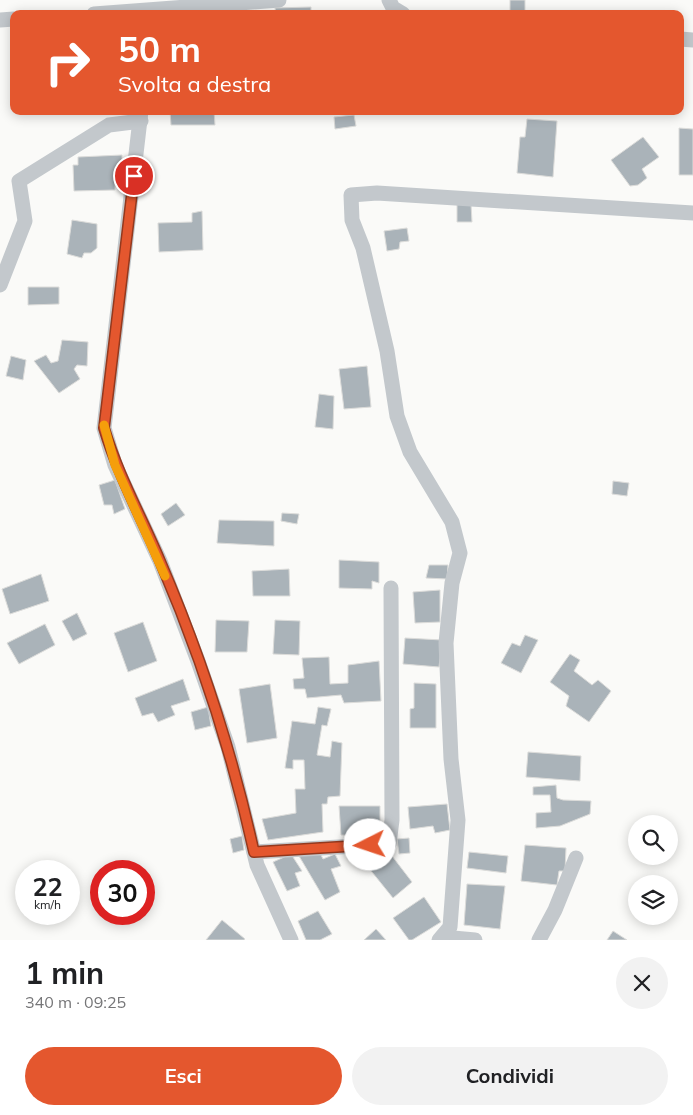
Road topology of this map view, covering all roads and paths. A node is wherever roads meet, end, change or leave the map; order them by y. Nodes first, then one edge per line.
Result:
1 (279, 0) edge
2 (389, 0) edge
3 (144, 8) edge
4 (127, 10) edge
5 (397, 10) edge
6 (141, 116) edge
7 (693, 213) edge
8 (0, 285) edge
9 (391, 588) dead end
10 (254, 852) junction
11 (576, 858) dead end
12 (441, 939) edge
13 (291, 940) edge
14 (475, 940) edge
15 (539, 940) edge

1 - 3 street
2 - 5 street
3 - 4 street
6 - 8 street
6 - 10 street
7 - 12 street
9 - 10 street
10 - 13 street
11 - 15 street
12 - 14 street

